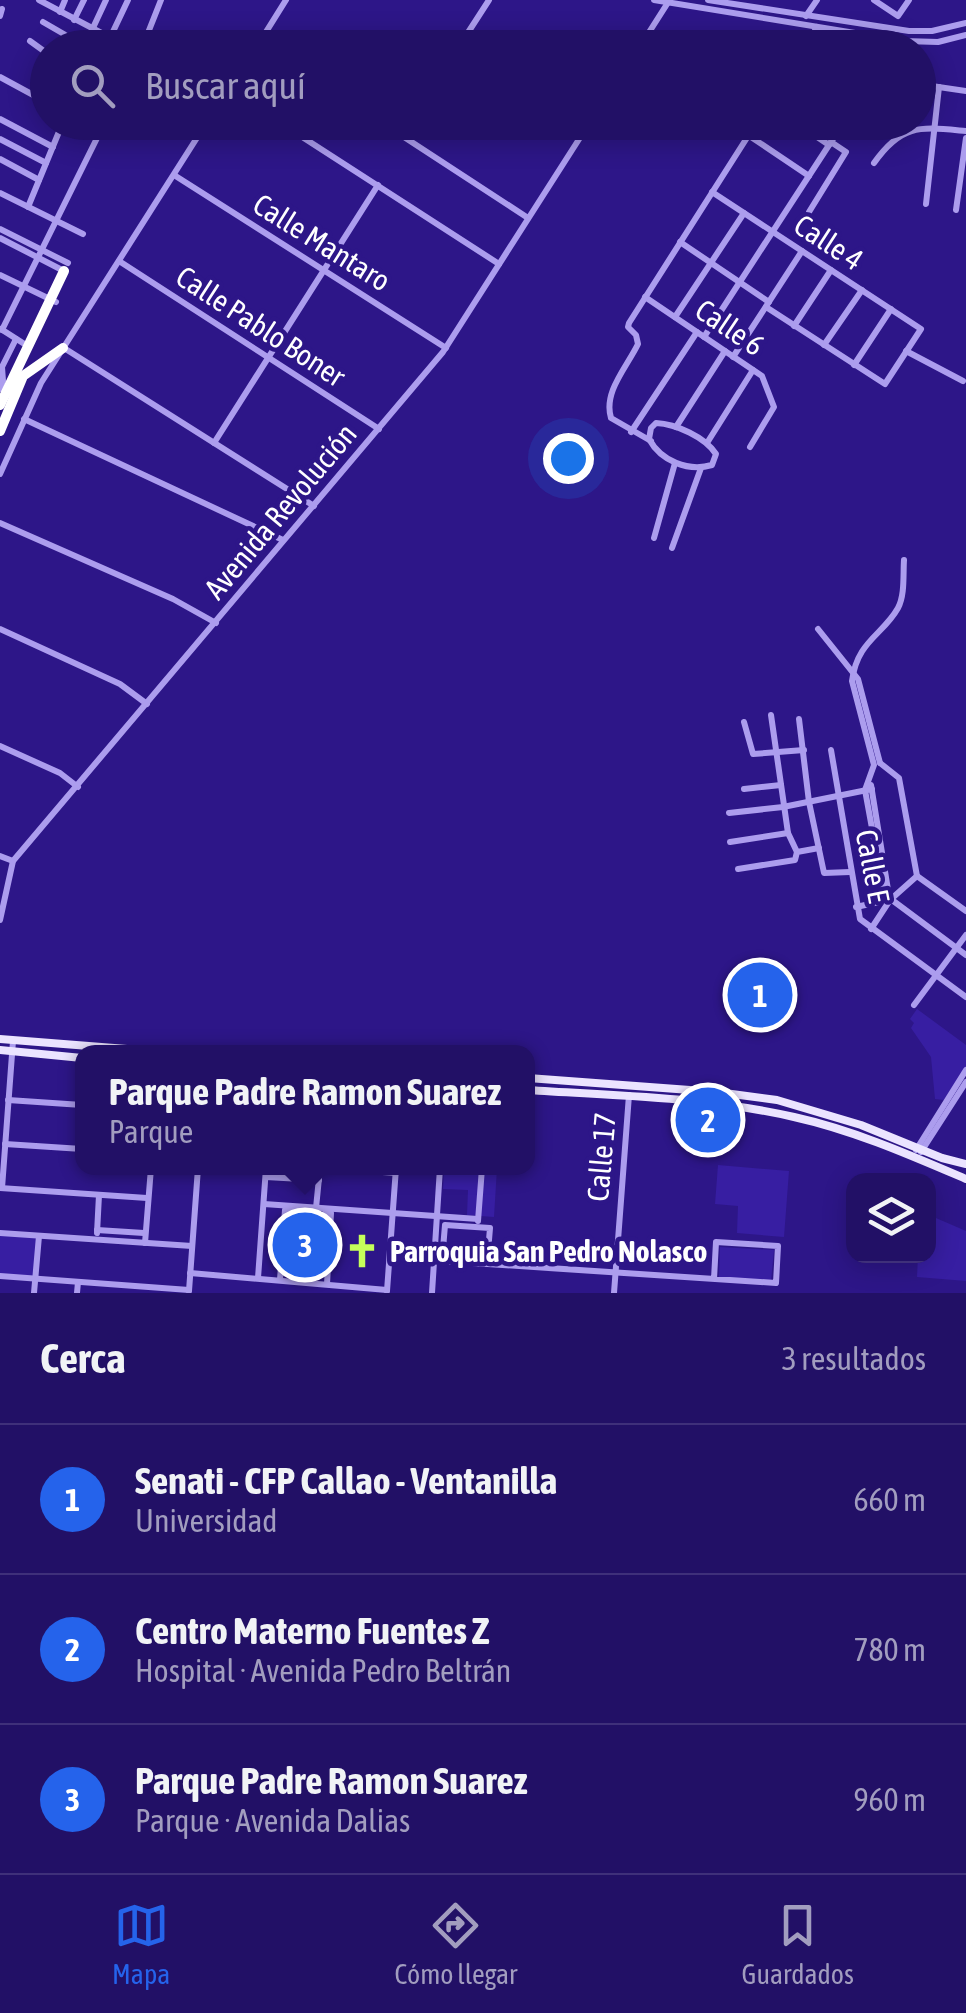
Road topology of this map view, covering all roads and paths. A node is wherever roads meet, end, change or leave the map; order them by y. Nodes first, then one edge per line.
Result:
1 (39, 0) edge
2 (66, 0) edge
3 (84, 0) edge
4 (106, 0) edge
5 (128, 0) edge
6 (161, 0) edge
7 (286, 0) edge
8 (489, 0) edge
9 (654, 0) edge
10 (708, 0) edge
11 (780, 0) edge
12 (816, 0) edge
13 (874, 0) edge
14 (909, 0) edge
15 (669, 1) edge
16 (736, 2) edge
17 (60, 12) junction
18 (777, 12) junction
19 (806, 16) junction
20 (822, 18) junction
21 (74, 20) junction
22 (43, 22) dead end
23 (966, 24) edge
24 (817, 28) junction
25 (57, 30) edge
26 (92, 30) joint
27 (114, 30) edge
28 (149, 30) edge
29 (269, 30) edge
30 (470, 30) edge
31 (650, 30) edge
32 (828, 30) edge
33 (907, 30) edge
34 (932, 30) edge
35 (966, 35) edge
36 (936, 42) edge
37 (0, 77) edge
38 (936, 87) edge
39 (939, 87) junction
40 (966, 91) edge
41 (30, 93) edge
42 (0, 119) edge
43 (936, 128) joint
44 (30, 135) edge
45 (966, 135) edge
46 (0, 139) edge
47 (40, 140) edge
48 (56, 140) edge
49 (97, 140) edge
50 (196, 140) edge
51 (307, 140) edge
52 (409, 140) edge
53 (578, 140) edge
54 (745, 140) edge
55 (754, 140) edge
56 (825, 140) edge
57 (832, 140) edge
58 (893, 140) edge
59 (934, 140) edge
60 (830, 143) junction
61 (53, 147) junction
62 (0, 159) edge
63 (46, 163) junction
64 (874, 163) dead end
65 (174, 175) junction
66 (809, 176) junction
67 (39, 180) junction
68 (378, 185) junction
69 (712, 192) junction
70 (0, 193) edge
71 (926, 204) dead end
72 (28, 206) junction
73 (956, 210) dead end
74 (809, 212) dead end
75 (744, 213) junction
76 (528, 218) junction
77 (57, 220) junction
78 (0, 229) edge
79 (773, 232) junction
80 (83, 234) dead end
81 (0, 238) edge
82 (680, 242) junction
83 (802, 251) junction
84 (40, 253) junction
85 (118, 261) junction
86 (710, 263) junction
87 (499, 264) junction
88 (66, 267) joint
89 (323, 270) junction
90 (831, 270) junction
91 (0, 275) edge
92 (740, 282) junction
93 (24, 286) junction
94 (862, 290) junction
95 (645, 297) junction
96 (53, 300) junction
97 (767, 304) junction
98 (891, 309) junction
99 (674, 317) junction
100 (794, 326) junction
101 (1, 329) edge
102 (701, 335) junction
103 (21, 342) junction
104 (824, 346) junction
105 (63, 348) junction
106 (446, 348) junction
107 (725, 351) junction
108 (906, 351) junction
109 (268, 357) junction
110 (734, 357) junction
111 (854, 364) junction
112 (753, 370) junction
113 (964, 381) dead end
114 (0, 389) edge
115 (0, 405) edge
116 (24, 419) junction
117 (676, 427) junction
118 (379, 429) junction
119 (0, 431) edge
120 (631, 432) junction
121 (650, 442) junction
122 (214, 443) junction
123 (707, 443) junction
124 (750, 447) dead end
125 (675, 463) junction
126 (701, 468) junction
127 (0, 474) edge
128 (314, 506) junction
129 (0, 523) edge
130 (654, 538) dead end
131 (284, 540) junction
132 (672, 548) dead end
133 (904, 560) dead end
134 (216, 623) junction
135 (0, 629) edge
136 (818, 629) dead end
137 (853, 676) junction
138 (146, 704) junction
139 (771, 715) dead end
140 (799, 719) dead end
141 (744, 722) dead end
142 (0, 746) edge
143 (804, 750) junction
144 (831, 750) dead end
145 (776, 752) junction
146 (877, 764) junction
147 (781, 784) junction
148 (78, 787) junction
149 (744, 789) dead end
150 (869, 790) junction
151 (837, 795) junction
152 (810, 802) junction
153 (784, 807) junction
154 (729, 813) dead end
155 (788, 834) junction
156 (730, 842) dead end
157 (819, 848) junction
158 (797, 852) junction
159 (0, 856) edge
160 (13, 861) junction
161 (738, 869) dead end
162 (850, 872) junction
163 (917, 876) junction
164 (890, 900) junction
165 (856, 907) junction
166 (966, 911) edge
167 (0, 920) edge
168 (871, 929) junction
169 (966, 935) edge
170 (956, 948) junction
171 (966, 954) edge
172 (936, 975) junction
173 (966, 997) edge
174 (914, 1004) dead end
175 (0, 1039) edge
176 (13, 1041) junction
177 (75, 1045) edge
178 (0, 1050) edge
179 (12, 1052) junction
180 (75, 1057) edge
181 (966, 1070) edge
182 (535, 1078) edge
183 (966, 1082) edge
184 (630, 1085) junction
185 (535, 1090) edge
186 (629, 1096) junction
187 (8, 1100) junction
188 (75, 1104) edge
189 (5, 1144) junction
190 (75, 1148) edge
191 (918, 1153) junction
192 (966, 1164) edge
193 (151, 1175) edge
194 (197, 1175) edge
195 (319, 1175) edge
196 (396, 1175) edge
197 (439, 1175) edge
198 (481, 1175) edge
199 (266, 1178) joint
200 (966, 1179) edge
201 (319, 1180) junction
202 (1, 1188) edge
203 (100, 1194) junction
204 (147, 1198) junction
205 (264, 1204) junction
206 (316, 1208) junction
207 (392, 1213) junction
208 (436, 1216) junction
209 (478, 1223) junction
210 (97, 1230) junction
211 (145, 1232) junction
212 (0, 1233) edge
213 (40, 1236) junction
214 (96, 1240) junction
215 (145, 1243) junction
216 (192, 1246) junction
217 (488, 1264) junction
218 (190, 1272) junction
219 (615, 1272) junction
220 (0, 1276) edge
221 (258, 1278) junction
222 (35, 1279) junction
223 (714, 1279) junction
224 (280, 1280) junction
225 (78, 1282) junction
226 (327, 1284) junction
227 (123, 1289) edge
228 (133, 1290) edge
229 (144, 1290) edge
230 (387, 1291) edge
231 (189, 1292) edge
232 (34, 1293) edge
233 (77, 1293) edge
234 (432, 1293) edge
235 (614, 1293) edge

1 - 17 street
2 - 17 street
3 - 21 street
4 - 26 street
5 - 27 street
6 - 28 street
7 - 29 street
8 - 30 street
9 - 15 street
10 - 16 street
11 - 18 street
12 - 19 street
13 - 14 street
15 - 24 street
15 - 31 street
16 - 18 street
17 - 21 street
18 - 19 street
19 - 20 street
20 - 24 street
20 - 33 street
21 - 26 street
22 - 25 street
23 - 34 street
24 - 32 street
35 - 36 street
37 - 41 street
38 - 39 street
39 - 40 street
39 - 43 street
42 - 44 street
43 - 45 street
45 - 73 street
46 - 63 street
47 - 61 street
48 - 61 street
49 - 77 street
50 - 65 street
51 - 68 street
52 - 76 street
53 - 76 street, Avenida Revolución
54 - 69 street
55 - 66 street
56 - 60 street
57 - 60 street
58 - 64 street
59 - 71 street
60 - 66 street
60 - 74 street
61 - 63 street
62 - 67 street
63 - 67 street
65 - 85 street
65 - 89 street, Calle Mantaro
66 - 79 street
67 - 72 street
68 - 87 street
68 - 89 street
69 - 75 street, Calle 4
69 - 82 street
70 - 72 street
72 - 77 street
75 - 79 street, Calle 4
75 - 86 street
76 - 87 street, Avenida Revolución
77 - 80 street
77 - 84 street
78 - 84 street
79 - 83 street, Calle 4
79 - 92 street
81 - 84 street
82 - 86 street
82 - 95 street
83 - 90 street, Calle 4
83 - 97 street
84 - 88 street
84 - 93 street
85 - 105 street
85 - 109 street, Calle Pablo Boner
86 - 92 street
86 - 99 street
87 - 106 street, Avenida Revolución
88 - 96 highway
89 - 106 street, Calle Mantaro
89 - 109 street
90 - 94 street, Calle 4
90 - 100 street
91 - 93 street
92 - 97 street
92 - 102 street
93 - 96 street
93 - 101 street
94 - 98 street, Calle 4
94 - 104 street
95 - 99 street, Calle 6
95 - 120 street
96 - 103 highway
97 - 100 street
97 - 110 street
98 - 108 street, Calle 4
98 - 111 street
99 - 102 street, Calle 6
100 - 104 street
101 - 103 street
102 - 107 street, Calle 6
102 - 120 street
103 - 114 street
103 - 115 highway
104 - 111 street
105 - 116 street
105 - 119 highway
105 - 122 street
106 - 118 street, Avenida Revolución
107 - 110 street, Calle 6
107 - 117 street
108 - 111 street
108 - 113 street
109 - 118 street, Calle Pablo Boner
109 - 122 street
110 - 112 street, Calle 6
112 - 123 street
112 - 124 street, Calle 6
116 - 127 street
116 - 131 street
117 - 121 street
117 - 123 street
118 - 128 street, Avenida Revolución
120 - 121 street
121 - 125 street
122 - 128 street
123 - 126 street
125 - 126 street
125 - 130 street
126 - 132 street
128 - 131 street, Avenida Revolución
129 - 134 street
131 - 134 street, Avenida Revolución
133 - 137 street
134 - 138 street, Avenida Revolución
135 - 138 street
136 - 137 street
137 - 146 street
138 - 148 street, Avenida Revolución
139 - 145 street
140 - 143 street
141 - 145 street
142 - 148 street
143 - 145 street
143 - 152 street
144 - 151 street, Calle E
145 - 147 street
146 - 150 street
146 - 163 street
147 - 149 street
147 - 153 street
148 - 160 street, Avenida Revolución
150 - 151 street
150 - 164 street
151 - 152 street
151 - 162 street, Calle E
152 - 153 street
152 - 157 street
153 - 154 street
153 - 155 street
155 - 156 street
155 - 158 street
157 - 158 street
157 - 162 street
158 - 161 street
159 - 160 street
160 - 167 street, Avenida Revolución
162 - 165 street, Calle E
163 - 164 street
163 - 166 street
164 - 165 street
164 - 168 street
164 - 170 street
165 - 168 street, Calle E
168 - 172 street, Calle E
169 - 170 street
170 - 171 street
170 - 172 street
172 - 173 street, Calle E
172 - 174 street
175 - 176 main road
176 - 177 main road
176 - 179 street
178 - 179 main road
179 - 180 main road
179 - 187 street
181 - 191 street
182 - 184 main road
183 - 191 street
184 - 186 street, Calle 17
184 - 191 main road
185 - 186 main road
186 - 191 main road
186 - 219 street, Calle 17
187 - 188 street
187 - 189 street
189 - 190 street
189 - 202 street
191 - 192 main road
191 - 200 main road
193 - 204 street
194 - 216 street
195 - 201 street
196 - 207 street
197 - 208 street
198 - 209 street
199 - 201 street
199 - 205 street
201 - 206 street
202 - 203 street
203 - 204 street
203 - 210 street
204 - 211 street
205 - 206 street
205 - 221 street
206 - 207 street
207 - 208 street
207 - 230 street
208 - 209 street
208 - 234 street
209 - 217 street
209 - 217 street
210 - 211 street
210 - 214 street
211 - 215 street
212 - 213 street
213 - 214 street
213 - 222 street
214 - 215 street
215 - 216 street
216 - 218 street
217 - 219 street
218 - 221 street
218 - 231 street
219 - 223 street
219 - 235 street, Calle 17
220 - 222 street
221 - 224 street
222 - 225 street
222 - 232 street
223 - 223 street
224 - 226 street
224 - 226 street
225 - 227 street
225 - 233 street
226 - 230 street
227 - 228 street
228 - 229 street
229 - 231 street

